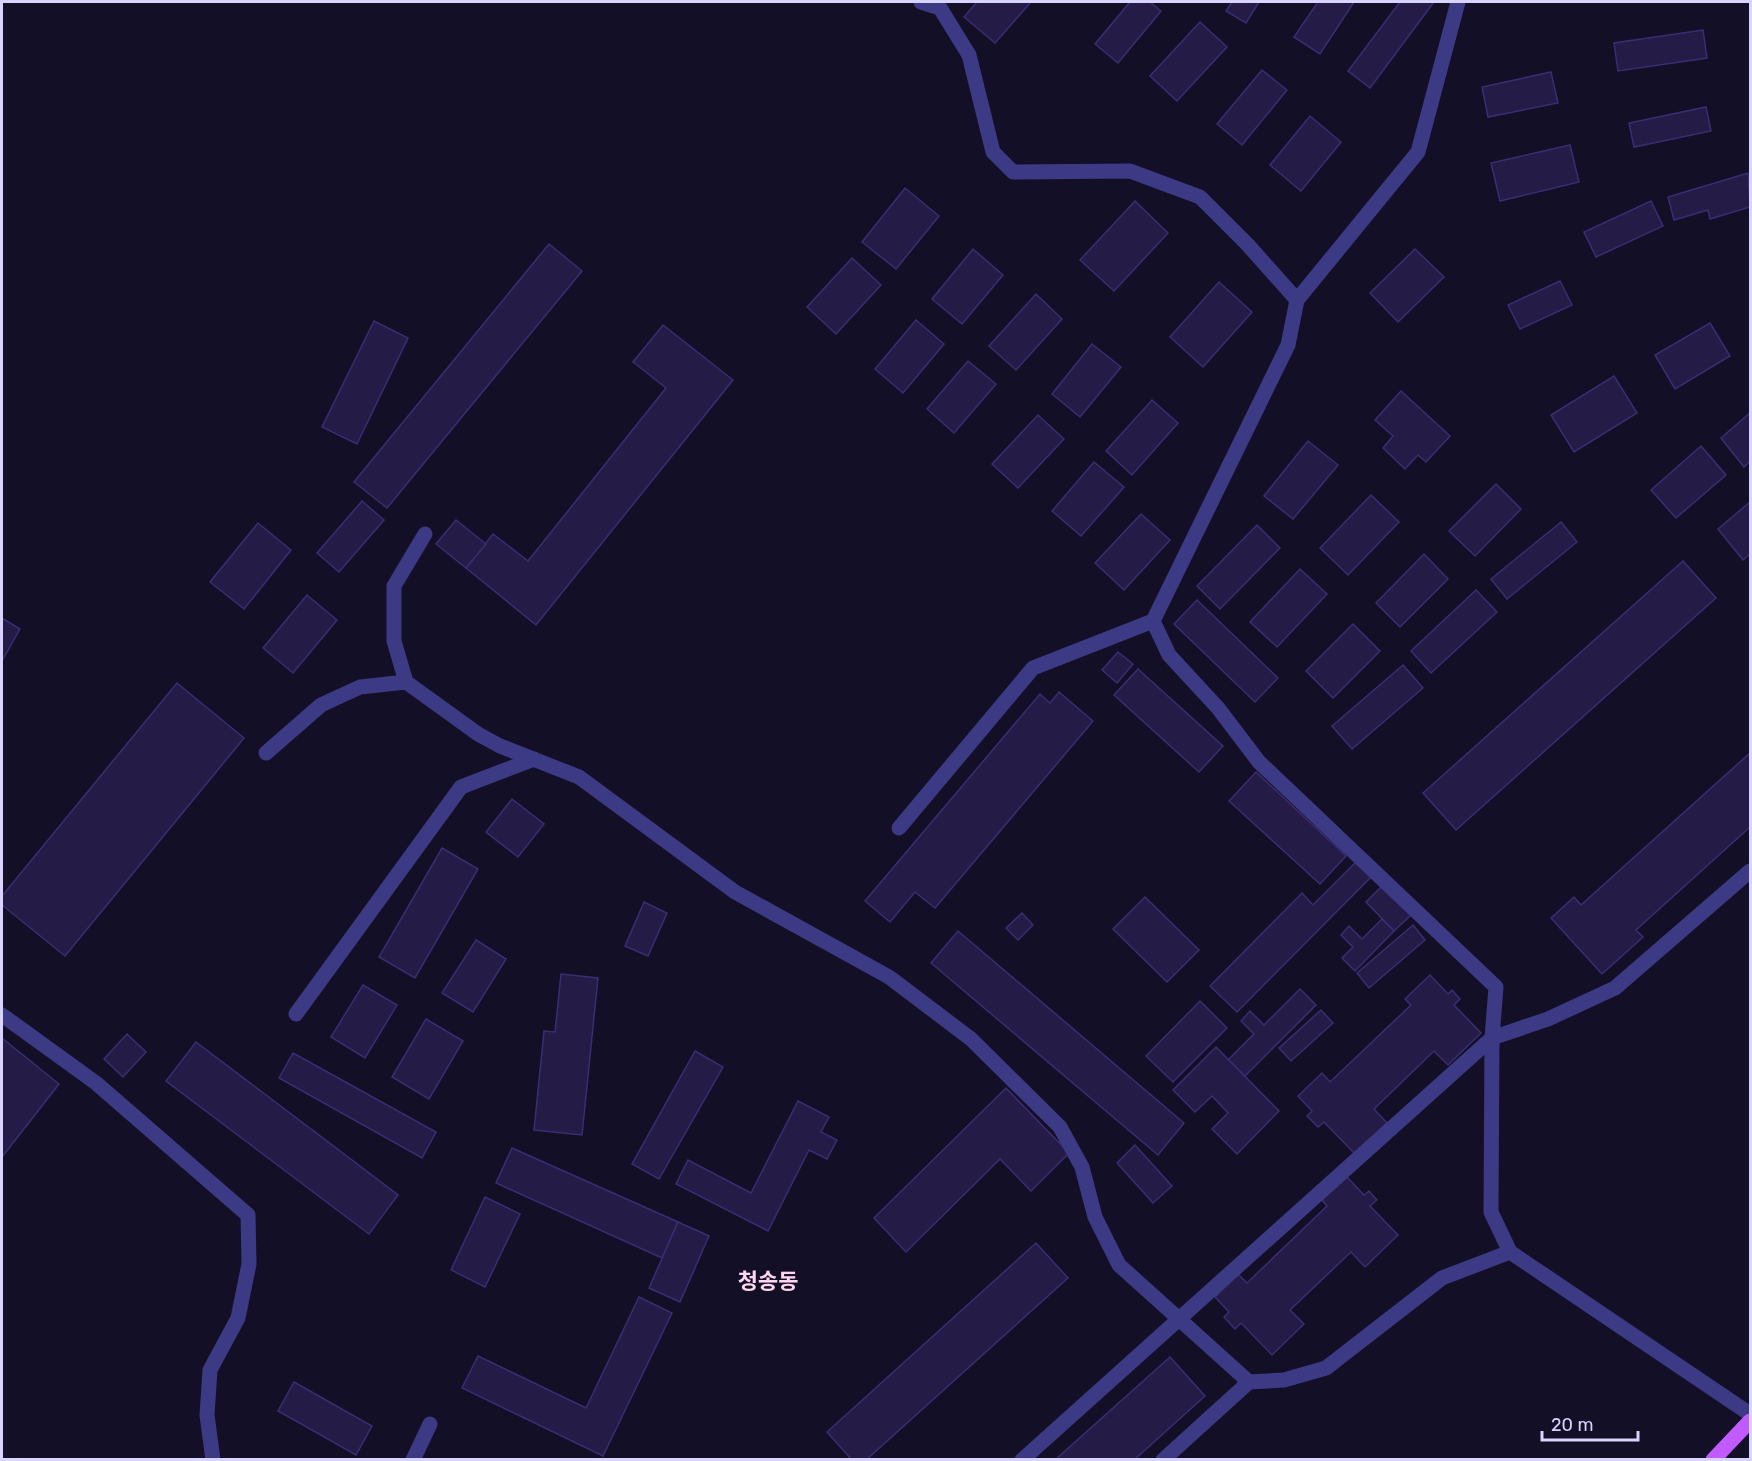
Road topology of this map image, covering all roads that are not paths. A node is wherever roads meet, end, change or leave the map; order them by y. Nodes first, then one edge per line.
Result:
1 (921, 2) edge
2 (1458, 2) edge
3 (1297, 300) junction
4 (425, 534) dead end
5 (1153, 621) junction
6 (406, 682) junction
7 (266, 753) dead end
8 (534, 759) junction
9 (898, 828) dead end
10 (1750, 871) edge
11 (296, 1014) dead end
12 (2, 1016) edge
13 (1492, 1038) junction
14 (1510, 1252) junction
15 (1180, 1317) junction
16 (1249, 1382) junction
17 (1750, 1414) edge
18 (1750, 1421) edge
19 (430, 1424) dead end
20 (213, 1460) edge
21 (413, 1460) edge
22 (1022, 1460) edge
23 (1163, 1460) edge
24 (1713, 1460) edge

1 - 3 street
2 - 3 street
3 - 5 street
4 - 6 street
5 - 9 street
5 - 13 street
6 - 7 street
6 - 8 street
8 - 11 street
8 - 15 street
10 - 13 street
12 - 20 street
13 - 14 street
13 - 15 street
14 - 16 street
14 - 17 street
15 - 16 street
15 - 22 street
16 - 23 street
18 - 24 main road
19 - 21 street

